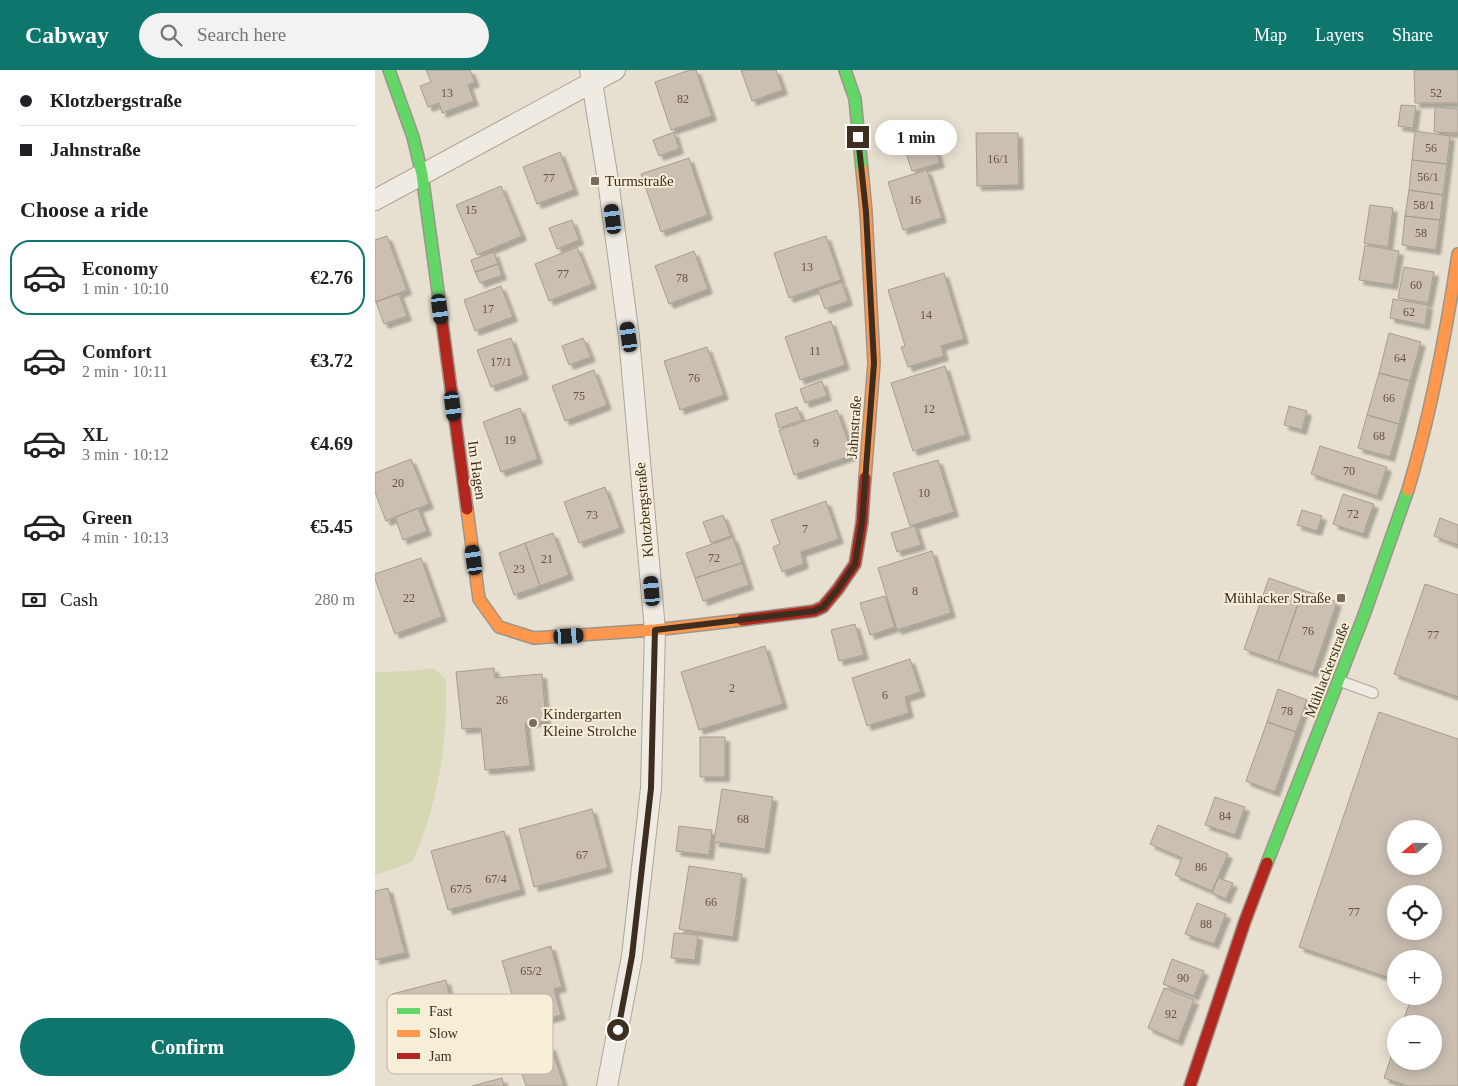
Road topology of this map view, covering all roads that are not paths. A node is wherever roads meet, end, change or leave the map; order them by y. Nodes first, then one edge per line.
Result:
1 (389, 70) edge
2 (615, 70) edge
3 (845, 70) edge
4 (591, 76) edge
5 (422, 174) junction
6 (375, 200) edge
7 (1458, 254) edge
8 (655, 630) junction
9 (1340, 681) junction
10 (1373, 693) dead end
11 (607, 1086) edge
12 (1190, 1086) edge

1 - 5 street, Im Hagen
2 - 4 street
3 - 8 street, Jahnstraße
4 - 5 street
4 - 8 street, Klotzbergstraße
5 - 6 street
5 - 8 street, Im Hagen
7 - 9 street, Mühlackerstraße
8 - 11 street, Klotzbergstraße
9 - 10 lane
9 - 12 street, Mühlackerstraße

